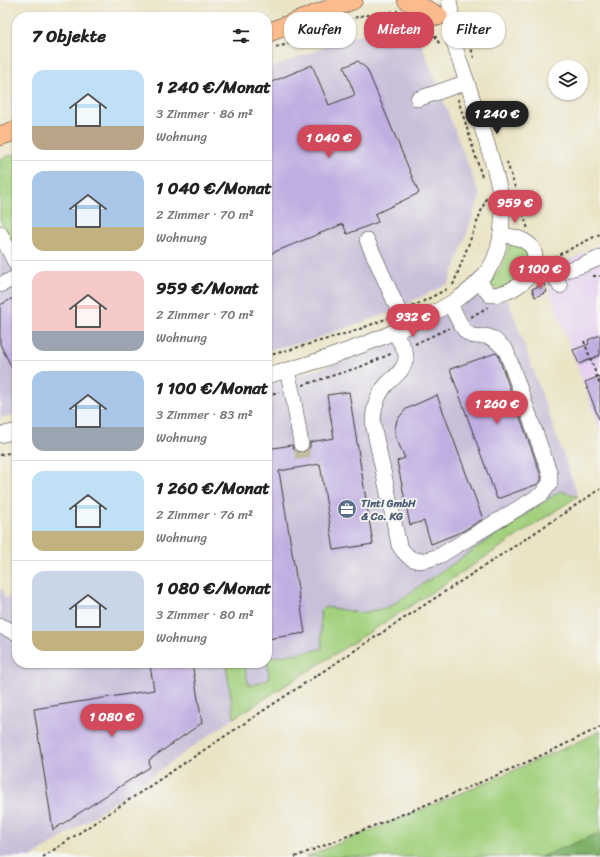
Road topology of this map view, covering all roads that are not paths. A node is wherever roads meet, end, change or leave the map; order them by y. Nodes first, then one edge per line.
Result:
1 (353, 0) edge
2 (449, 0) edge
3 (403, 6) edge
4 (426, 12) edge
5 (449, 12) edge
6 (434, 16) edge
7 (442, 33) edge
8 (272, 39) edge
9 (449, 48) edge
10 (460, 84) junction
11 (418, 99) dead end
12 (12, 132) edge
13 (0, 136) edge
14 (0, 234) edge
15 (500, 234) junction
16 (368, 240) dead end
17 (12, 257) edge
18 (600, 258) edge
19 (534, 267) junction
20 (552, 271) junction
21 (12, 279) edge
22 (479, 281) junction
23 (0, 285) edge
24 (560, 286) dead end
25 (450, 304) junction
26 (400, 329) junction
27 (287, 370) junction
28 (272, 374) edge
29 (12, 433) edge
30 (0, 435) edge
31 (301, 444) tunnel mouth
32 (0, 626) edge
33 (12, 631) edge

1 - 8 main road
2 - 5 street
3 - 4 main road
6 - 7 street
9 - 10 street
10 - 11 street
10 - 15 street
12 - 13 main road
14 - 17 street
15 - 19 street
15 - 22 street
16 - 26 street
18 - 20 street
19 - 20 street
19 - 22 street
20 - 24 street
21 - 23 street
22 - 25 street
25 - 26 street
25 - 26 street
26 - 27 street
27 - 28 street
27 - 31 street
29 - 30 street
32 - 33 street

